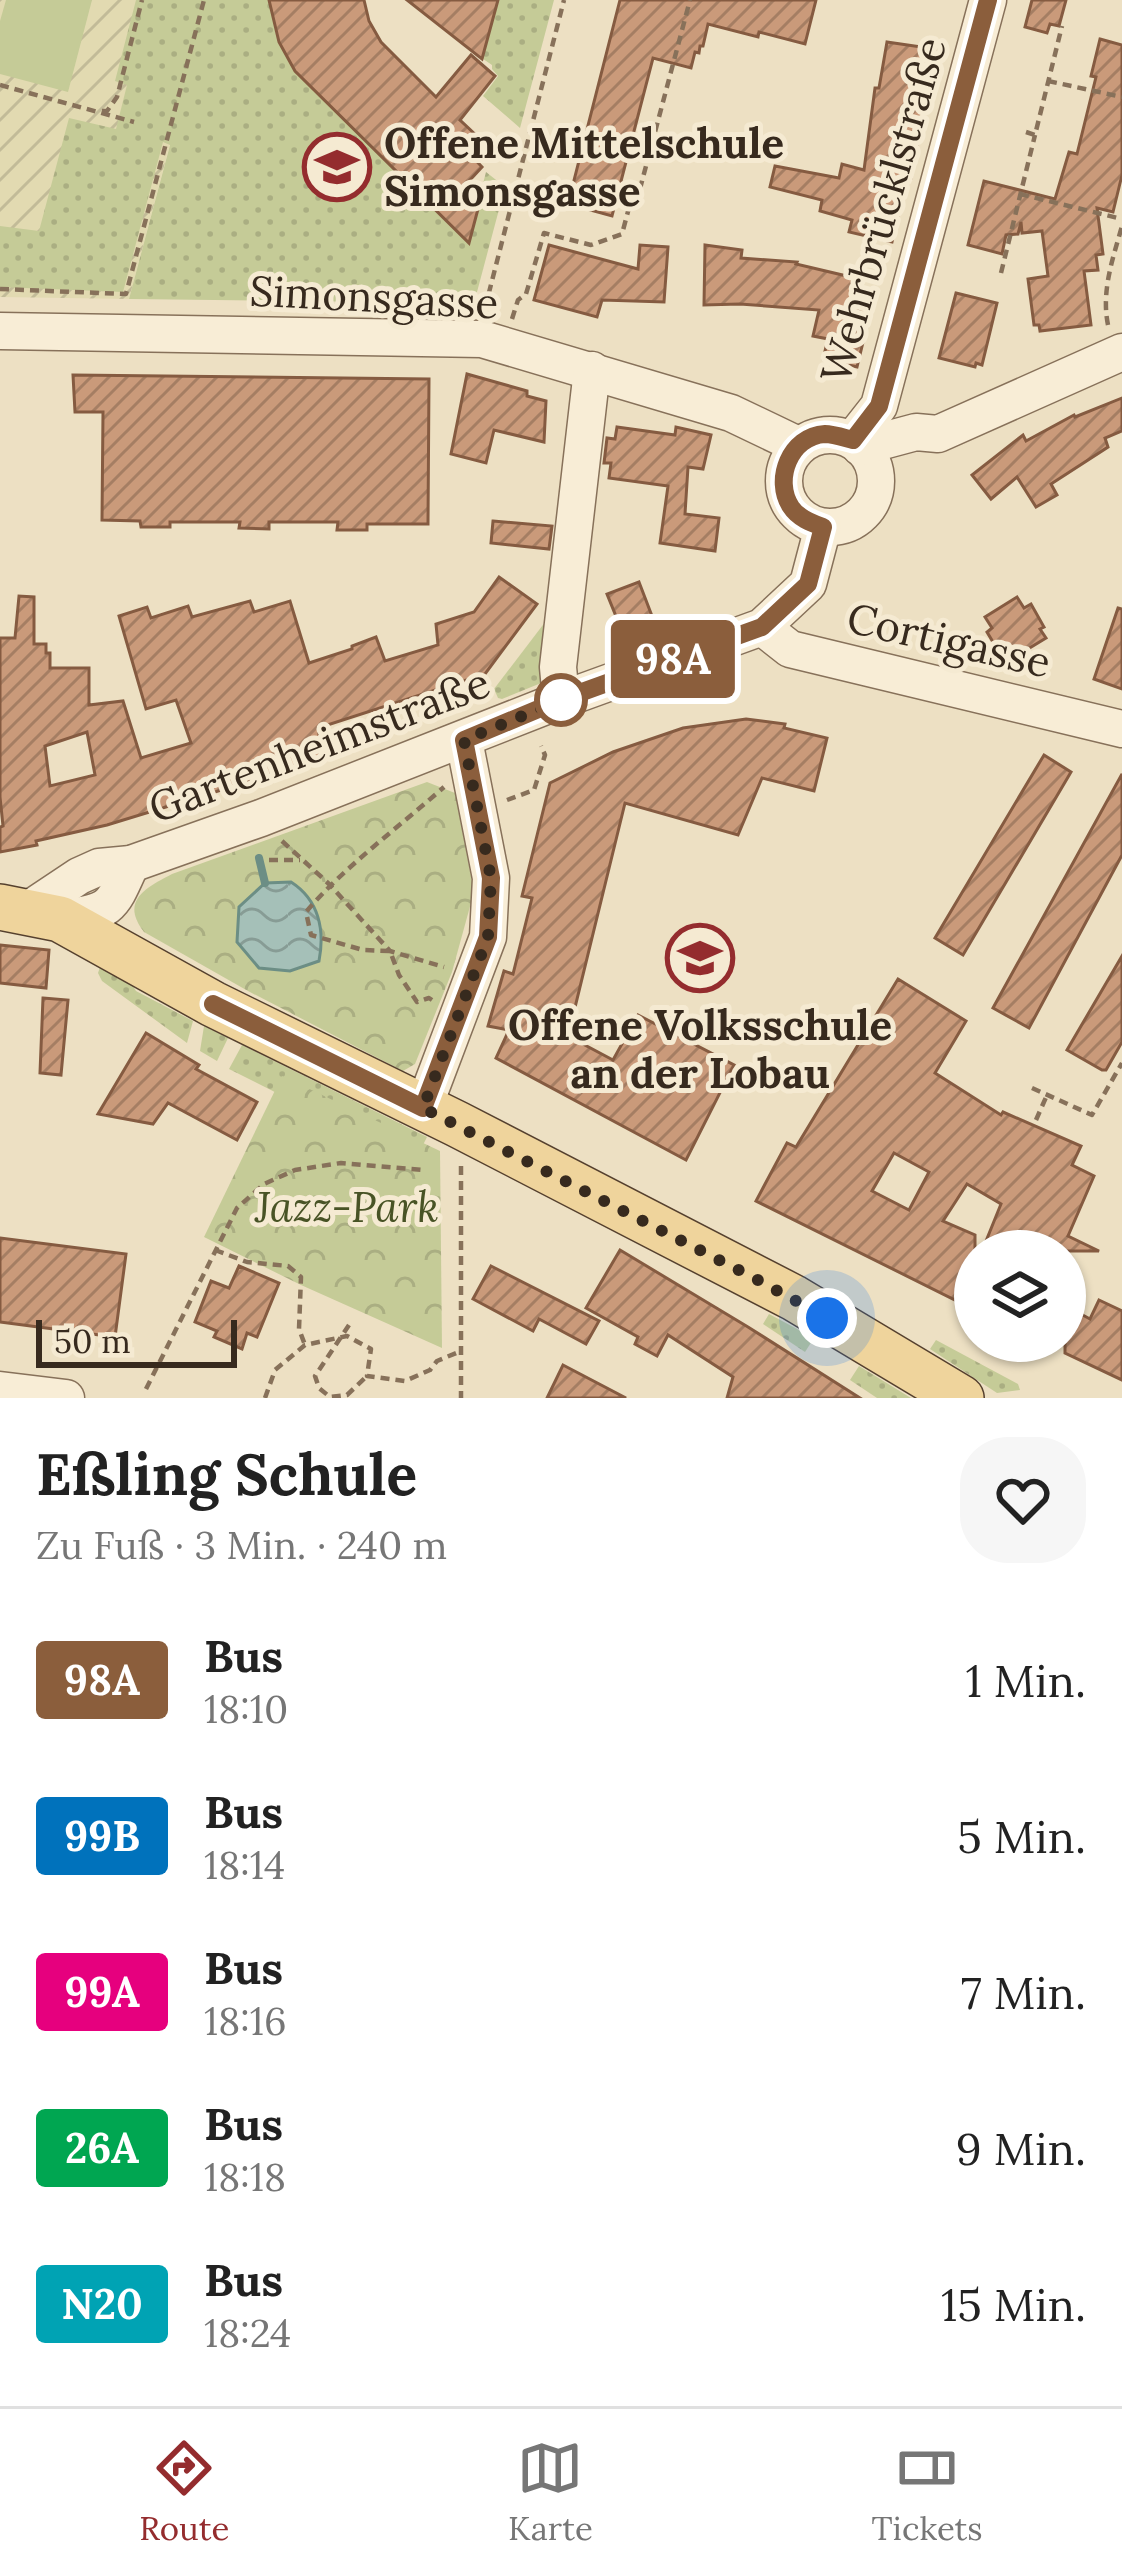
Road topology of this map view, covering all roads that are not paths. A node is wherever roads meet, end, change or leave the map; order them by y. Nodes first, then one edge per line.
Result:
1 (988, 0) edge
2 (0, 331) edge
3 (1118, 354) edge
4 (592, 370) junction
5 (798, 445) junction
6 (863, 453) junction
7 (823, 527) junction
8 (762, 627) junction
9 (560, 700) junction
10 (1122, 729) edge
11 (464, 740) junction
12 (131, 864) junction
13 (114, 903) junction
14 (28, 912) edge
15 (134, 959) junction
16 (423, 1108) junction
17 (0, 1390) edge
18 (66, 1398) edge
19 (961, 1398) edge

1 - 6 street, Wehrbrücklstraße
2 - 4 street, Simonsgasse
3 - 6 street
4 - 5 street, Simonsgasse
4 - 9 street
5 - 6 street
5 - 7 street
6 - 7 street
7 - 8 street, Gartenheimstraße
8 - 9 street, Gartenheimstraße
8 - 10 street, Cortigasse
9 - 11 street, Gartenheimstraße
11 - 12 street, Gartenheimstraße
11 - 16 street
12 - 13 street, Gartenheimstraße
12 - 14 street, Gartenheimstraße
13 - 14 street
13 - 15 street
14 - 15 main road
15 - 16 main road
16 - 19 main road
17 - 18 street

